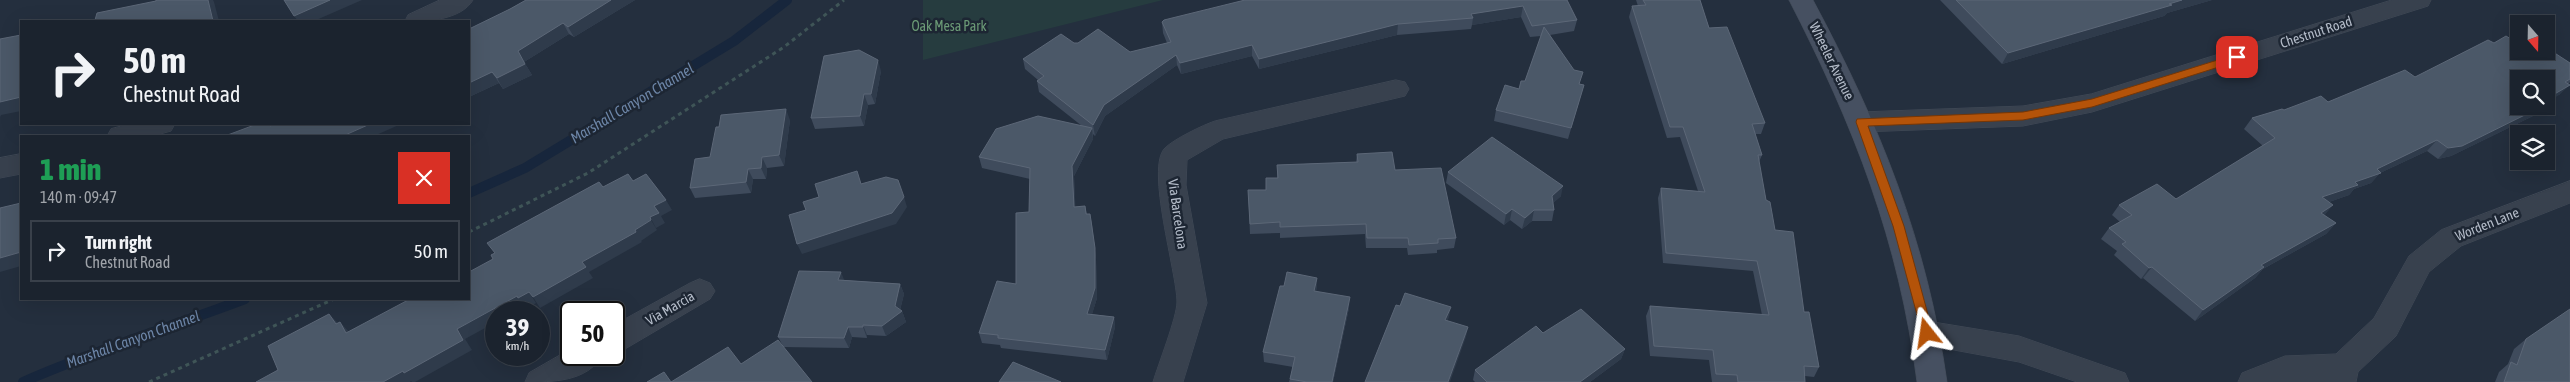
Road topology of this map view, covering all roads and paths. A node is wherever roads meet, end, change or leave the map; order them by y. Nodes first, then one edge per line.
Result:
1 (461, 0) edge
2 (844, 0) edge
3 (1801, 0) edge
4 (2419, 0) edge
5 (419, 20) edge
6 (1396, 89) dead end
7 (1861, 122) junction
8 (158, 125) edge
9 (124, 135) edge
10 (20, 164) edge
11 (0, 168) edge
12 (2570, 192) edge
13 (470, 232) edge
14 (700, 291) dead end
15 (332, 300) edge
16 (1927, 333) junction
17 (625, 334) edge
18 (568, 366) edge
19 (2342, 375) edge
20 (149, 382) edge
21 (540, 382) edge
22 (1168, 382) edge
23 (1932, 382) edge
24 (2114, 382) edge
25 (2253, 382) edge

1 - 5 street
2 - 13 path
3 - 7 main road, Wheeler Avenue
4 - 7 street, Chestnut Road
6 - 22 street, Via Barcelona
7 - 16 main road, Wheeler Avenue
8 - 9 street
10 - 11 street
12 - 19 street, Worden Lane
14 - 17 street, Via Marcia
15 - 20 path
16 - 23 main road, Wheeler Avenue
16 - 24 street
18 - 21 street
19 - 25 street, Worden Lane

